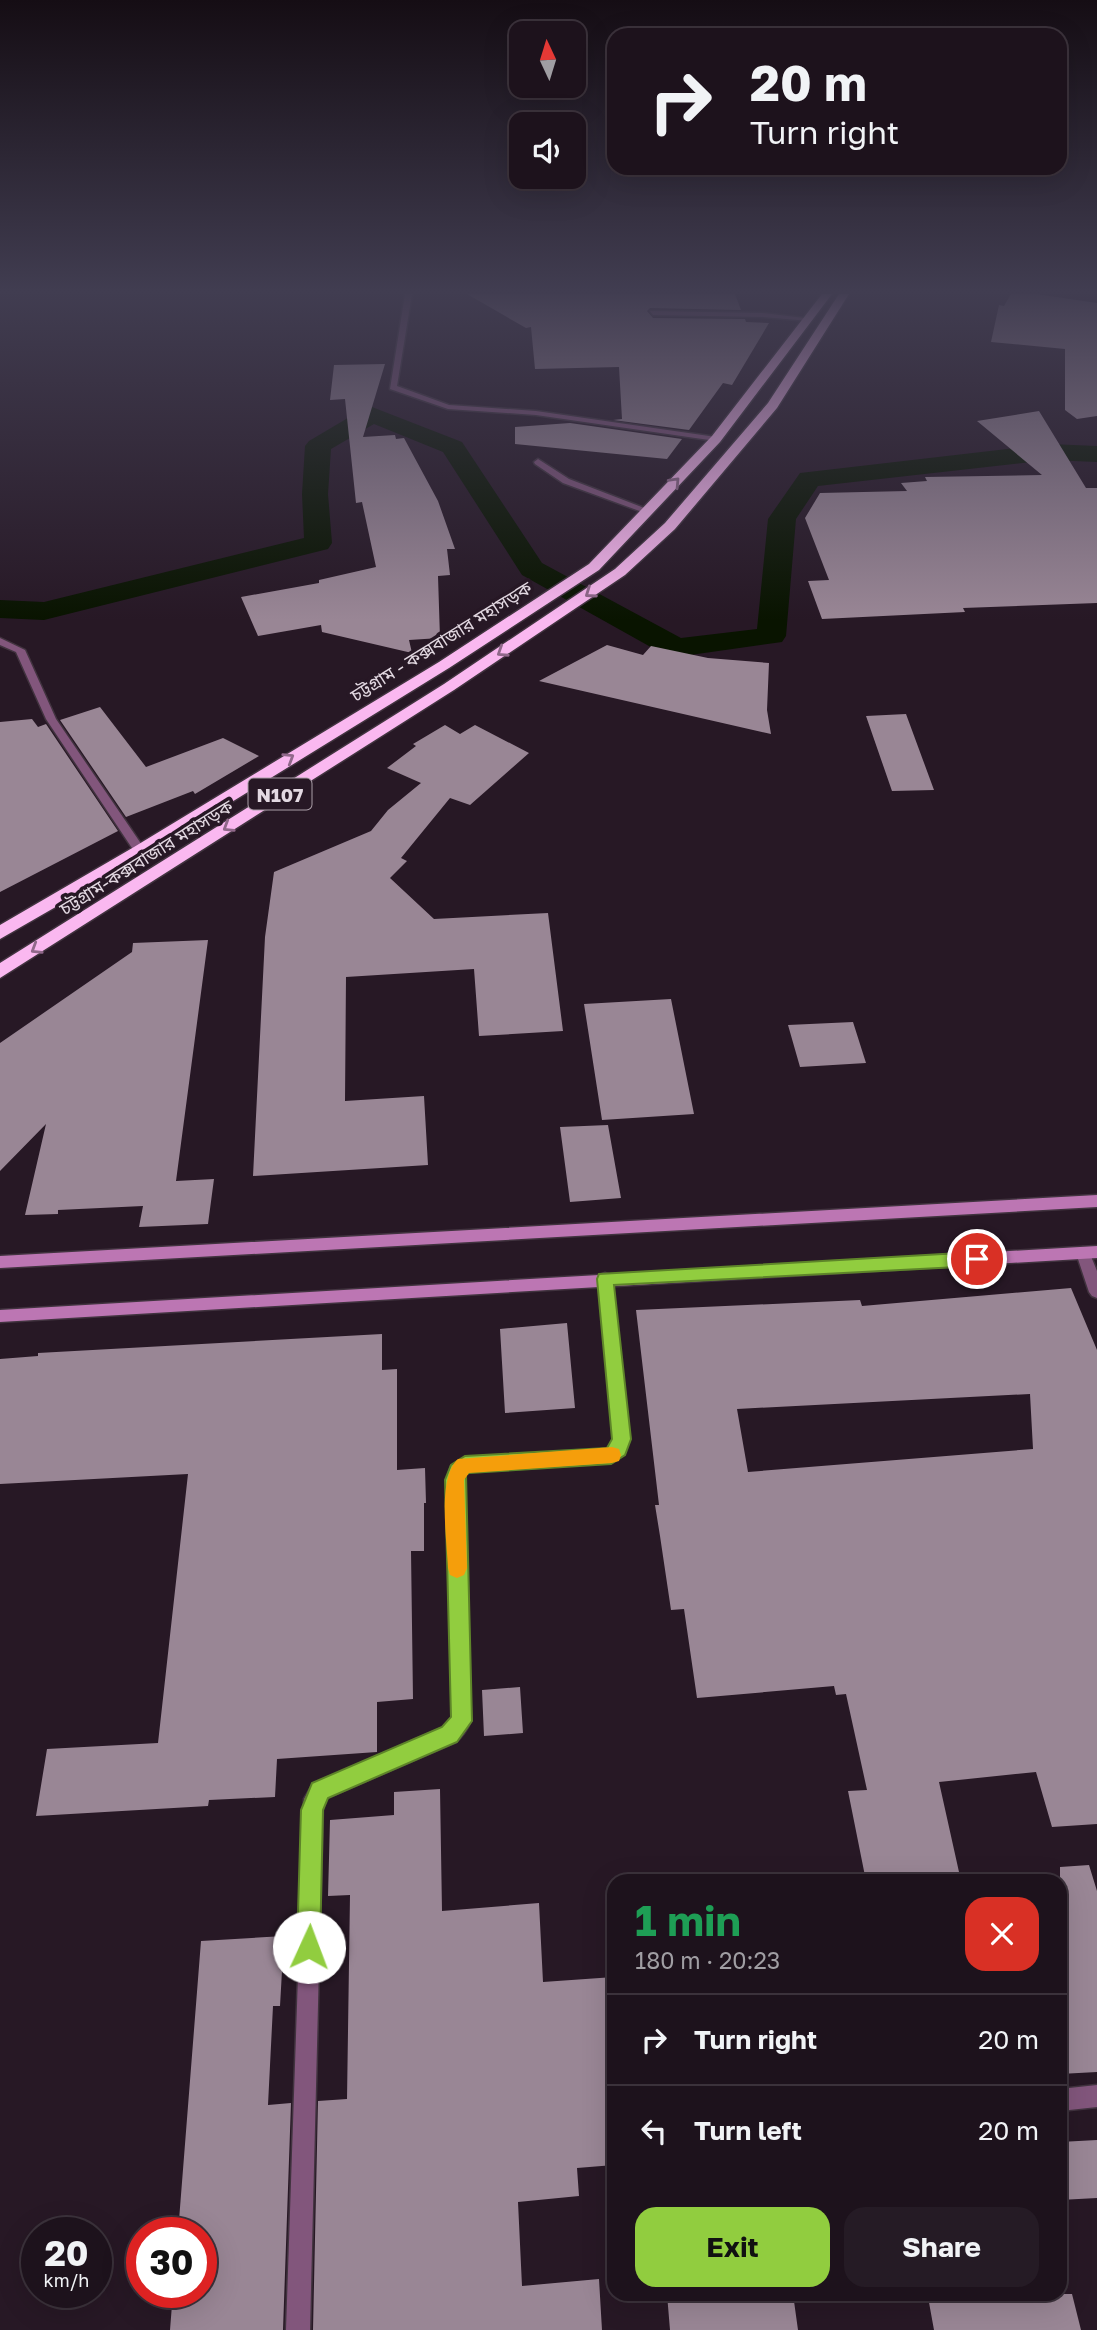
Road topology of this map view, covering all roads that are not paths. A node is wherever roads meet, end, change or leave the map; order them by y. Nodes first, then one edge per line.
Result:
1 (436, 403) edge
2 (744, 403) edge
3 (774, 403) edge
4 (716, 439) junction
5 (538, 462) dead end
6 (648, 511) junction
7 (0, 642) edge
8 (140, 851) junction
9 (0, 933) edge
10 (0, 972) edge
11 (1097, 1200) edge
12 (1090, 1253) edge
13 (0, 1262) edge
14 (605, 1279) junction
15 (1097, 1292) edge
16 (0, 1316) edge
17 (1097, 2096) edge
18 (1067, 2099) edge
19 (298, 2330) edge

1 - 4 street
2 - 4 highway, চট্টগ্রাম - কক্সবাজার মহাসড়ক / N107
3 -> 10 highway, চট্টগ্রাম-কক্সবাজার মহাসড়ক / N107
6 -> 4 highway, চট্টগ্রাম - কক্সবাজার মহাসড়ক / N107
5 - 6 street
8 -> 6 highway, চট্টগ্রাম - কক্সবাজার মহাসড়ক / N107
7 - 8 street
8 - 9 highway, চট্টগ্রাম - কক্সবাজার মহাসড়ক / N107
11 - 13 street
12 - 14 street
12 - 15 street
14 - 16 street
14 - 19 street
17 - 18 street

